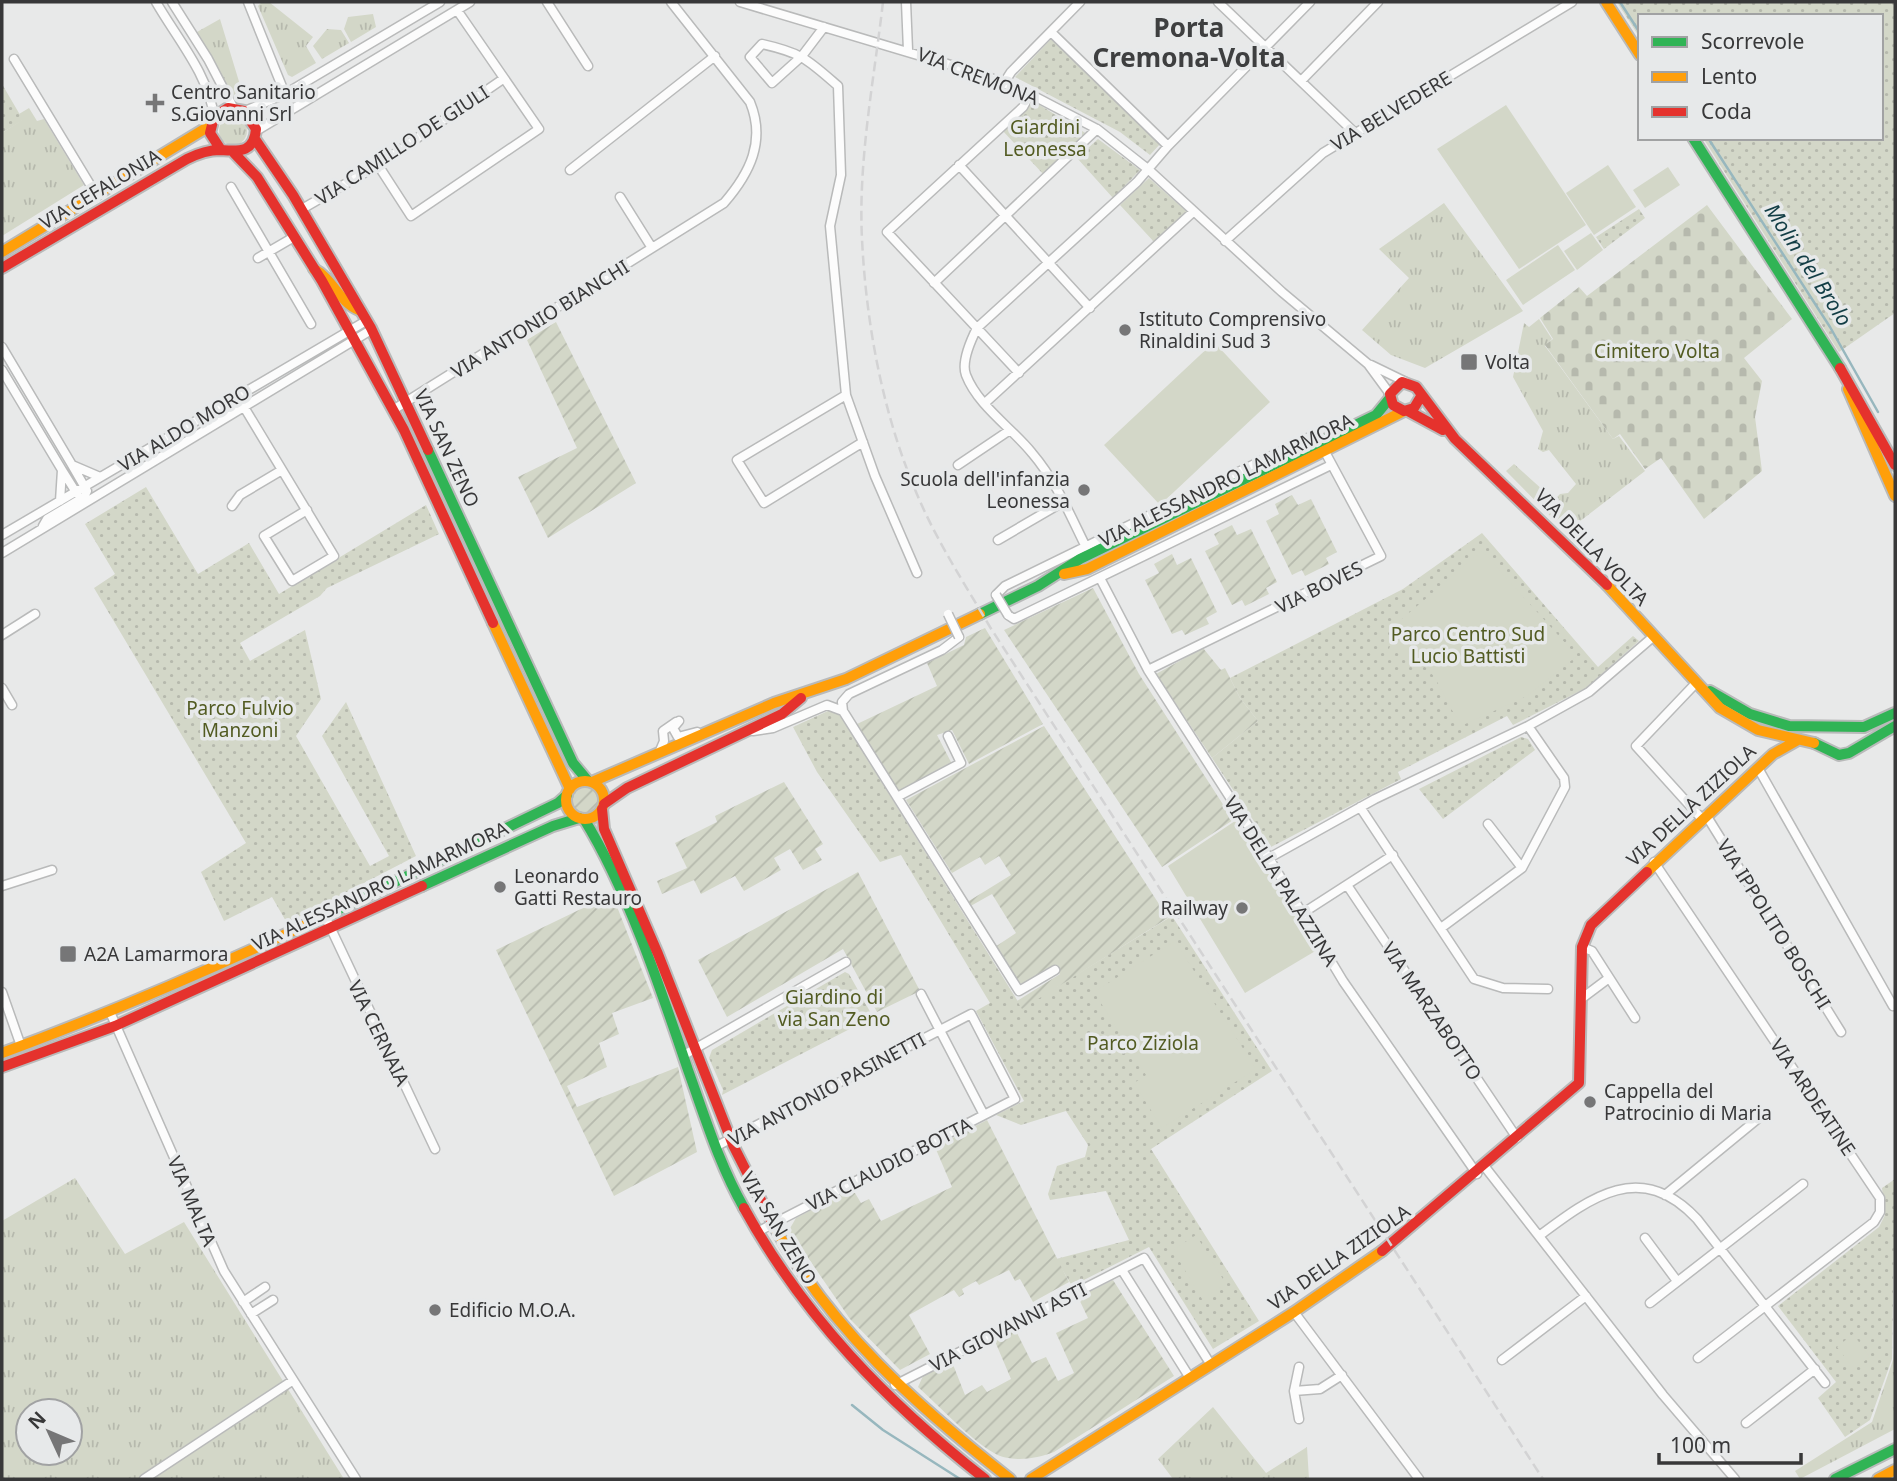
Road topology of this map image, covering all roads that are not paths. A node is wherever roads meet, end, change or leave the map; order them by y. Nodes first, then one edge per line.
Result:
1 (156, 2) edge
2 (172, 2) edge
3 (248, 2) edge
4 (440, 2) edge
5 (470, 2) edge
6 (547, 2) edge
7 (671, 2) edge
8 (740, 2) edge
9 (906, 2) edge
10 (1080, 2) edge
11 (1218, 2) edge
12 (1310, 2) edge
13 (1378, 2) edge
14 (1572, 2) edge
15 (1606, 2) edge
16 (457, 10) junction
17 (824, 27) junction
18 (1051, 32) junction
19 (1266, 47) junction
20 (908, 50) junction
21 (1638, 52) edge
22 (715, 56) junction
23 (802, 56) junction
24 (14, 58) dead end
25 (588, 65) dead end
26 (503, 79) junction
27 (1301, 81) junction
28 (1004, 83) junction
29 (285, 94) junction
30 (1030, 94) junction
31 (233, 107) junction
32 (245, 111) junction
33 (212, 121) junction
34 (1097, 130) junction
35 (1354, 132) junction
36 (256, 135) junction
37 (1694, 140) edge
38 (1168, 146) junction
39 (221, 150) junction
40 (234, 153) junction
41 (378, 165) junction
42 (959, 165) junction
43 (570, 170) dead end
44 (1149, 170) junction
45 (231, 187) dead end
46 (97, 196) junction
47 (620, 197) dead end
48 (302, 209) junction
49 (1193, 212) junction
50 (1006, 217) junction
51 (294, 237) junction
52 (1225, 241) junction
53 (652, 248) junction
54 (269, 251) junction
55 (2, 252) edge
56 (258, 258) dead end
57 (1048, 263) junction
58 (2, 268) edge
59 (314, 270) junction
60 (934, 283) junction
61 (1282, 292) joint
62 (1090, 308) junction
63 (359, 310) junction
64 (311, 324) dead end
65 (369, 326) junction
66 (977, 328) junction
67 (349, 329) junction
68 (356, 342) junction
69 (2, 347) edge
70 (1368, 364) junction
71 (2, 370) edge
72 (1019, 373) junction
73 (1406, 382) junction
74 (1846, 383) junction
75 (846, 395) junction
76 (1390, 396) junction
77 (407, 402) junction
78 (985, 403) junction
79 (244, 407) junction
80 (1412, 407) junction
81 (393, 410) junction
82 (1010, 430) junction
83 (1453, 435) junction
84 (863, 442) junction
85 (1322, 446) junction
86 (72, 465) junction
87 (958, 465) dead end
88 (1331, 465) junction
89 (1895, 465) edge
90 (62, 470) junction
91 (282, 470) junction
92 (100, 477) junction
93 (84, 486) junction
94 (1895, 496) edge
95 (80, 498) junction
96 (60, 501) junction
97 (1063, 502) junction
98 (232, 506) dead end
99 (307, 510) junction
100 (2, 535) edge
101 (998, 540) dead end
102 (1086, 547) junction
103 (2, 553) edge
104 (917, 573) dead end
105 (1100, 578) junction
106 (35, 614) dead end
107 (948, 614) dead end
108 (2, 635) edge
109 (1654, 636) junction
110 (1149, 670) junction
111 (1699, 684) junction
112 (2, 688) edge
113 (803, 697) junction
114 (12, 705) dead end
115 (843, 711) junction
116 (1895, 713) edge
117 (1528, 726) junction
118 (1895, 726) edge
119 (1811, 727) junction
120 (1848, 728) junction
121 (1832, 729) junction
122 (708, 732) junction
123 (747, 732) junction
124 (948, 736) dead end
125 (1781, 737) junction
126 (1798, 740) junction
127 (1854, 748) junction
128 (1830, 750) junction
129 (1773, 754) junction
130 (657, 756) junction
131 (1758, 768) junction
132 (590, 782) junction
133 (568, 792) junction
134 (897, 797) junction
135 (603, 806) junction
136 (1360, 807) junction
137 (1704, 817) junction
138 (581, 819) junction
139 (1488, 824) dead end
140 (1393, 855) junction
141 (1269, 859) junction
142 (1654, 862) junction
143 (1522, 867) junction
144 (52, 870) dead end
145 (1347, 885) junction
146 (2, 886) edge
147 (1303, 914) junction
148 (325, 916) junction
149 (1441, 928) junction
150 (330, 929) junction
151 (1582, 947) junction
152 (846, 962) dead end
153 (1055, 970) dead end
154 (1609, 978) junction
155 (1548, 989) dead end
156 (2, 992) edge
157 (921, 994) dead end
158 (1581, 999) junction
159 (1893, 1006) dead end
160 (110, 1012) junction
161 (971, 1014) joint
162 (1635, 1018) dead end
163 (115, 1026) junction
164 (939, 1030) junction
165 (1841, 1032) dead end
166 (21, 1046) junction
167 (696, 1051) junction
168 (2, 1053) edge
169 (684, 1055) junction
170 (2, 1067) edge
171 (985, 1115) junction
172 (1760, 1117) dead end
173 (1517, 1138) junction
174 (732, 1139) junction
175 (715, 1147) junction
176 (435, 1149) dead end
177 (1481, 1170) junction
178 (1803, 1184) dead end
179 (1665, 1195) junction
180 (773, 1223) junction
181 (757, 1232) junction
182 (1539, 1236) junction
183 (1645, 1238) dead end
184 (1720, 1249) junction
185 (1122, 1270) junction
186 (1677, 1281) junction
187 (265, 1287) dead end
188 (1586, 1296) junction
189 (273, 1300) dead end
190 (243, 1302) junction
191 (1650, 1303) dead end
192 (1765, 1305) junction
193 (1294, 1312) junction
194 (251, 1314) junction
195 (1698, 1358) dead end
196 (1502, 1360) dead end
197 (1211, 1365) junction
198 (1299, 1367) dead end
199 (1815, 1369) junction
200 (1342, 1375) junction
201 (1190, 1378) junction
202 (292, 1381) junction
203 (1825, 1383) dead end
204 (895, 1385) junction
205 (1294, 1391) junction
206 (883, 1395) junction
207 (1300, 1419) dead end
208 (1746, 1423) dead end
209 (939, 1444) junction
210 (1895, 1449) edge
211 (1051, 1466) junction
212 (1895, 1470) edge
213 (144, 1479) edge
214 (356, 1479) edge
215 (974, 1479) edge
216 (985, 1479) edge
217 (1010, 1479) edge
218 (1031, 1479) edge
219 (1046, 1479) edge
220 (1419, 1479) edge
221 (1735, 1479) edge
222 (1835, 1479) edge
223 (1878, 1479) edge

1 - 33 street
2 - 31 street
3 - 29 street
4 - 29 street
5 - 16 street
6 - 25 street
7 - 22 street, VIA ANTONIO BIANCHI
8 - 17 street, VIA CREMONA
9 - 20 street
10 - 18 street
11 - 19 street
12 - 19 street
13 - 27 street
14 - 35 street, VIA BELVEDERE
15 - 21 main road
16 - 26 street
16 - 36 street
17 - 20 street, VIA CREMONA
17 - 23 street
18 - 28 street
18 - 38 street
19 - 27 street
19 - 38 street
20 - 28 street, VIA CREMONA
22 - 43 street
22 - 53 street, VIA ANTONIO BIANCHI
23 - 23 street
23 - 75 street
24 - 46 street, VIA CEFALONIA
26 - 41 street, VIA CAMILLO DE GIULI
26 - 41 street
27 - 35 street
28 - 30 street, VIA CREMONA
29 - 32 street
30 - 34 street, VIA CREMONA
30 - 42 street
31 - 32 main road
31 - 33 main road, VIA CEFALONIA
32 - 36 main road
33 - 39 main road
33 - 46 main road, VIA CEFALONIA
34 - 44 street, VIA CREMONA
34 - 50 street
35 - 52 street, VIA BELVEDERE
36 - 40 main road
36 - 48 main road, VIA SAN ZENO
37 - 74 main road
38 - 44 street
39 - 40 main road, VIA CEFALONIA
39 - 58 main road, VIA CEFALONIA
40 - 51 main road, VIA SAN ZENO
41 - 48 street, VIA CAMILLO DE GIULI
42 - 50 street
42 - 60 street
44 - 49 street, VIA CREMONA
44 - 57 street
45 - 54 street
46 - 55 main road, VIA CEFALONIA
47 - 53 street
48 - 63 main road, VIA SAN ZENO
49 - 52 street, VIA CREMONA
49 - 62 street
50 - 57 street
50 - 60 street
51 - 54 street
51 - 59 main road, VIA SAN ZENO
52 - 61 street, VIA CREMONA
53 - 77 street, VIA ANTONIO BIANCHI
54 - 56 street
54 - 64 street
57 - 62 street
57 - 66 street
59 - 63 main road
59 - 67 main road, VIA SAN ZENO
60 - 66 street
61 - 70 street, VIA DELLA VOLTA
62 - 72 street
63 - 65 main road, VIA SAN ZENO
65 - 67 street, VIA ALDO MORO
65 - 68 street, VIA ALDO MORO
65 - 77 main road, VIA SAN ZENO
66 - 72 street
66 - 78 street
67 - 68 main road, VIA SAN ZENO
67 - 92 street, VIA ALDO MORO
68 - 79 street, VIA ALDO MORO
68 - 81 main road, VIA SAN ZENO
69 - 86 street
70 - 73 street, VIA DELLA VOLTA
70 - 76 street, VIA DELLA VOLTA
71 - 90 street
72 - 78 street
73 - 76 main road
73 - 80 main road, VIA DELLA VOLTA
74 - 89 main road
74 - 94 main road
75 - 84 street
75 - 84 street
76 - 80 main road, VIA DELLA VOLTA
76 - 85 main road, VIA ALESSANDRO LAMARMORA
77 - 81 street, VIA ANTONIO BIANCHI
77 - 132 main road, VIA SAN ZENO
78 - 82 street
79 - 91 street, VIA ALDO MORO
79 - 95 street, VIA ALDO MORO
80 - 83 main road, VIA DELLA VOLTA
80 - 83 main road, VIA DELLA VOLTA
80 - 85 main road, VIA ALESSANDRO LAMARMORA
81 - 133 main road, VIA SAN ZENO
82 - 87 street
82 - 97 street
83 - 109 main road, VIA DELLA VOLTA
84 - 104 street
85 - 88 street, VIA BOVES
85 - 102 street, VIA ALESSANDRO LAMARMORA
85 - 113 main road, VIA ALESSANDRO LAMARMORA
86 - 92 street
86 - 93 street
88 - 105 street, VIA ALESSANDRO LAMARMORA
88 - 110 street, VIA BOVES
90 - 95 street
90 - 96 street
91 - 98 street
91 - 99 street, VIA ALDO MORO
92 - 93 street, VIA ALDO MORO
93 - 95 street, VIA ALDO MORO
95 - 96 street, VIA ALDO MORO
95 - 103 street, VIA ALDO MORO
96 - 100 street, VIA ALDO MORO
97 - 101 street
97 - 102 street
99 - 99 street, VIA ALDO MORO
102 - 105 street, VIA ALESSANDRO LAMARMORA, bridge
105 - 110 street, VIA DELLA PALAZZINA
106 - 108 street
107 - 115 street, bridge
109 - 111 main road, VIA DELLA VOLTA
109 - 117 street
110 - 141 street, VIA DELLA PALAZZINA
111 - 119 main road, VIA DELLA VOLTA
111 - 125 main road, VIA DELLA VOLTA
111 - 137 street, VIA IPPOLITO BOSCHI
112 - 114 street
113 - 122 main road, VIA ALESSANDRO LAMARMORA
113 - 123 main road, VIA ALESSANDRO LAMARMORA
115 - 123 street, VIA ALESSANDRO LAMARMORA
115 - 134 street
116 - 120 main road, VIA DELLA VOLTA
117 - 136 street
117 - 143 street
118 - 127 main road, VIA DELLA VOLTA
119 - 121 main road, VIA DELLA VOLTA
119 - 125 main road
120 - 121 main road, VIA DELLA VOLTA
120 - 127 main road
121 - 128 main road
122 - 130 main road, VIA ALESSANDRO LAMARMORA
122 - 130 street, VIA ALESSANDRO LAMARMORA
123 - 135 main road, VIA ALESSANDRO LAMARMORA
124 - 134 street
125 - 126 main road, VIA DELLA VOLTA
125 - 129 main road
126 - 128 main road, VIA DELLA VOLTA
126 - 129 main road
127 - 128 main road, VIA DELLA VOLTA
129 - 131 main road, VIA DELLA ZIZIOLA
130 - 132 main road, VIA ALESSANDRO LAMARMORA
131 - 137 main road, VIA DELLA ZIZIOLA
131 - 159 street
132 - 133 main road
132 - 135 main road
133 - 138 main road
133 - 148 main road, VIA ALESSANDRO LAMARMORA
134 - 153 street
135 - 138 main road
135 - 167 main road, VIA SAN ZENO
136 - 140 street
136 - 141 street
137 - 142 main road, VIA DELLA ZIZIOLA
137 - 165 street, VIA IPPOLITO BOSCHI
138 - 150 main road, VIA ALESSANDRO LAMARMORA
138 - 169 main road, VIA SAN ZENO
139 - 143 street
140 - 145 street
140 - 149 street
141 - 147 street, VIA DELLA PALAZZINA
142 - 151 main road, VIA DELLA ZIZIOLA
142 - 192 street, VIA ARDEATINE
143 - 149 street
144 - 146 street
145 - 147 street
145 - 173 street, VIA MARZABOTTO
147 - 177 street, VIA DELLA PALAZZINA
148 - 150 street, VIA CERNAIA
148 - 160 main road, VIA ALESSANDRO LAMARMORA
149 - 155 street
150 - 163 main road, VIA ALESSANDRO LAMARMORA
150 - 176 street, VIA CERNAIA
151 - 154 street
151 - 158 main road, VIA DELLA ZIZIOLA
152 - 167 street
154 - 158 street
154 - 162 street
156 - 166 street
157 - 164 street, VIA ANTONIO PASINETTI
158 - 173 main road, VIA DELLA ZIZIOLA
160 - 163 street, VIA MALTA
160 - 166 main road, VIA ALESSANDRO LAMARMORA
161 - 164 street, VIA ANTONIO PASINETTI
161 - 171 street, VIA CLAUDIO BOTTA
163 - 170 main road, VIA ALESSANDRO LAMARMORA
163 - 190 street, VIA MALTA
164 - 171 street, VIA CLAUDIO BOTTA
164 - 174 street, VIA ANTONIO PASINETTI
166 - 168 main road, VIA ALESSANDRO LAMARMORA
167 - 169 street
167 - 174 main road, VIA SAN ZENO
169 - 175 main road, VIA SAN ZENO
171 - 180 street, VIA CLAUDIO BOTTA
172 - 179 street
173 - 177 main road, VIA DELLA ZIZIOLA
174 - 175 street, VIA ANTONIO PASINETTI
174 - 180 main road, VIA SAN ZENO
175 - 181 main road, VIA SAN ZENO
177 - 182 street, VIA DELLA PALAZZINA
177 - 193 main road, VIA DELLA ZIZIOLA
178 - 184 street
179 - 182 street
179 - 184 street
180 - 181 street, VIA CLAUDIO BOTTA
180 - 204 main road, VIA SAN ZENO
181 - 206 main road, VIA SAN ZENO
182 - 188 street, VIA DELLA PALAZZINA
183 - 186 street
184 - 186 street
184 - 192 street
185 - 197 street, VIA GIOVANNI ASTI
185 - 201 street
185 - 204 street, VIA GIOVANNI ASTI
186 - 191 street
187 - 190 street
188 - 196 street
188 - 221 street, VIA DELLA PALAZZINA
189 - 194 street
190 - 194 street, VIA MALTA
192 - 195 street, VIA ARDEATINE
192 - 199 street
193 - 197 main road, VIA DELLA ZIZIOLA
193 - 200 street
194 - 202 street, VIA MALTA
197 - 201 main road, VIA DELLA ZIZIOLA
198 - 205 street
199 - 203 street
199 - 208 street
200 - 205 street
200 - 220 street
201 - 211 main road, VIA DELLA ZIZIOLA
202 - 213 street
202 - 214 street, VIA MALTA
204 - 206 main road
204 - 217 main road, VIA SAN ZENO
205 - 207 street
206 - 209 main road, VIA SAN ZENO
209 - 215 main road
209 - 216 main road, VIA SAN ZENO
210 - 222 main road
211 - 218 main road, VIA DELLA ZIZIOLA
211 - 219 main road
212 - 223 main road

